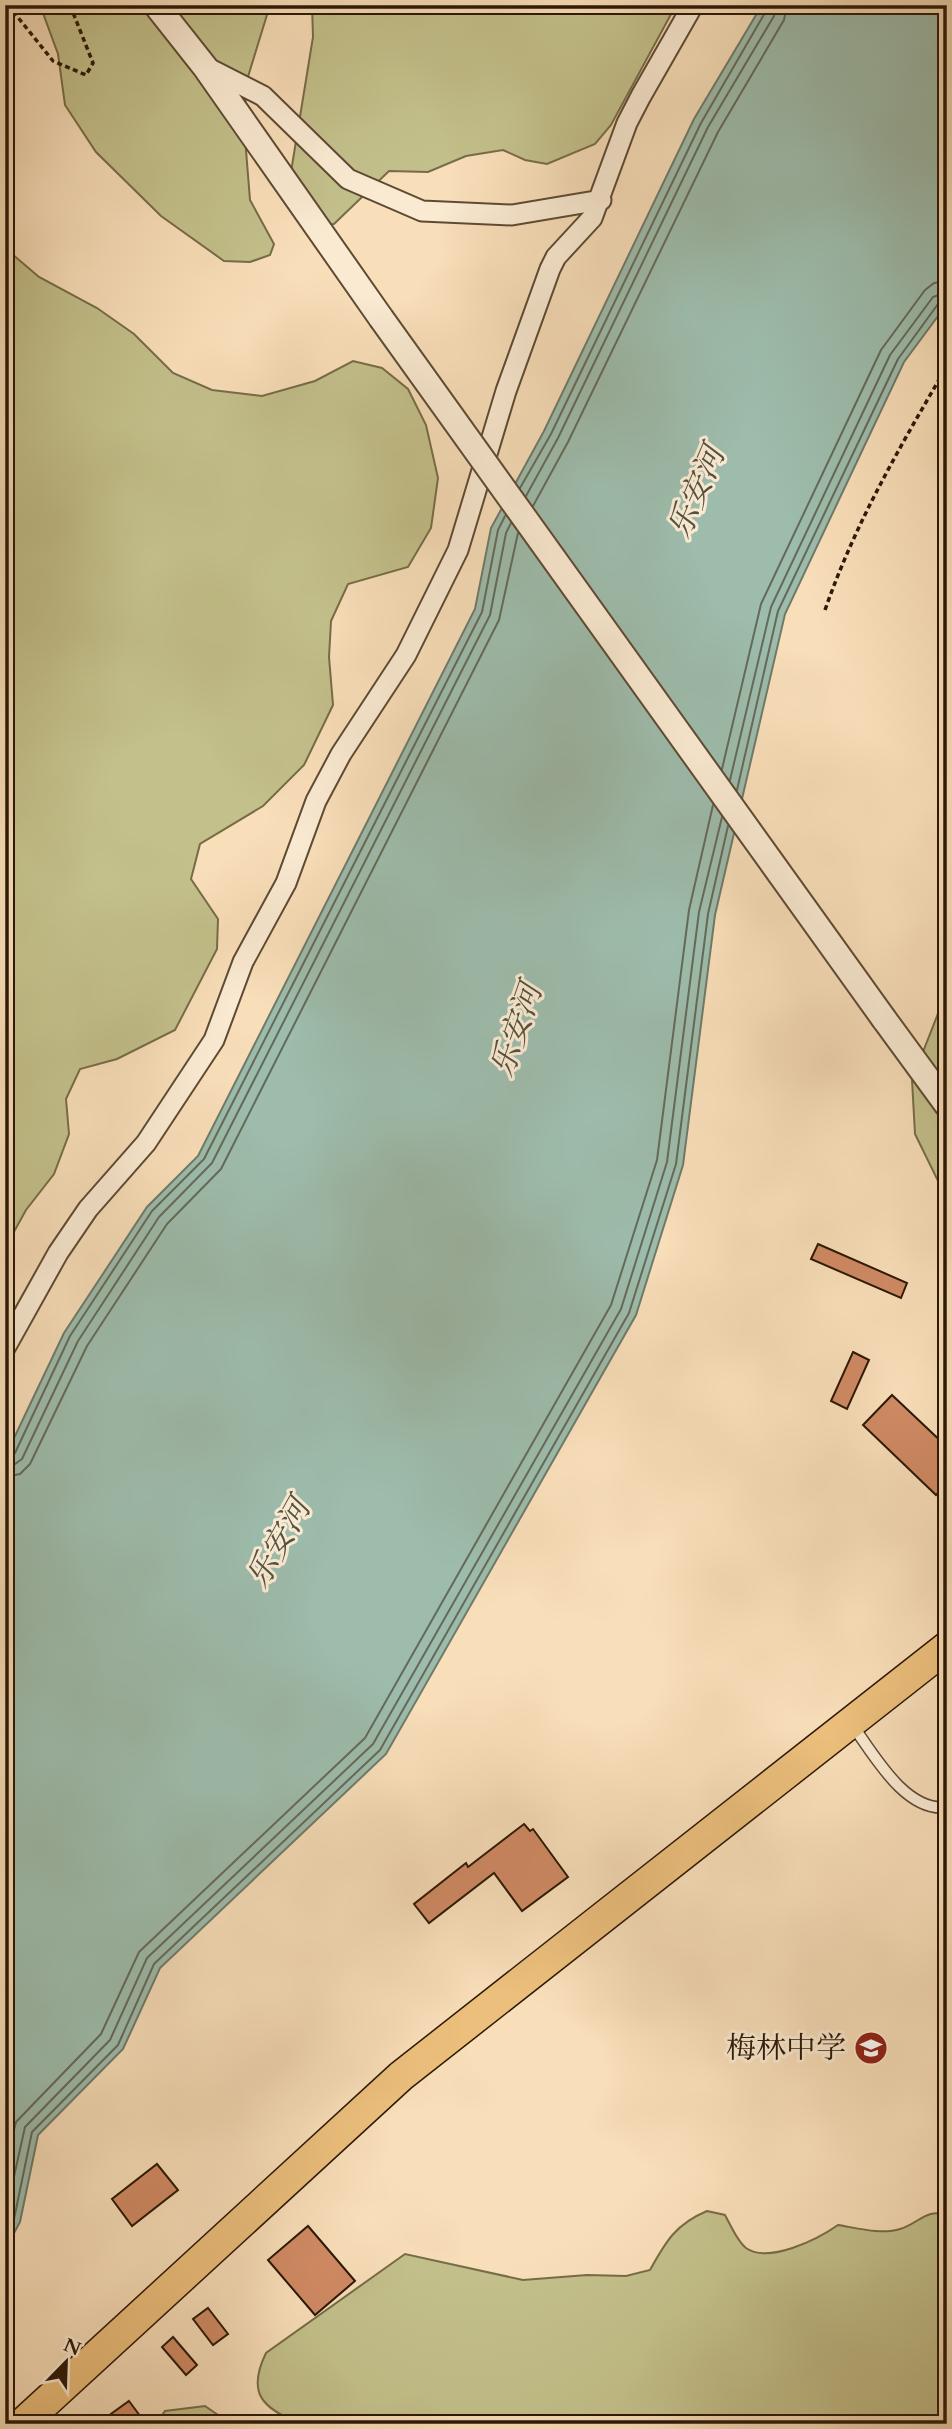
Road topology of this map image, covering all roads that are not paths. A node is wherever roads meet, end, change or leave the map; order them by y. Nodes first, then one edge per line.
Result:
1 (156, 5) edge
2 (694, 5) edge
3 (205, 67) junction
4 (601, 200) junction
5 (947, 1105) edge
6 (5, 1348) edge
7 (947, 1647) edge
8 (851, 1722) junction
9 (947, 1807) edge
10 (22, 2424) edge

1 - 3 street
2 - 4 street
3 - 4 street
3 - 5 street, bridge
4 - 6 street
7 - 8 main road
8 - 9 lane
8 - 10 main road

